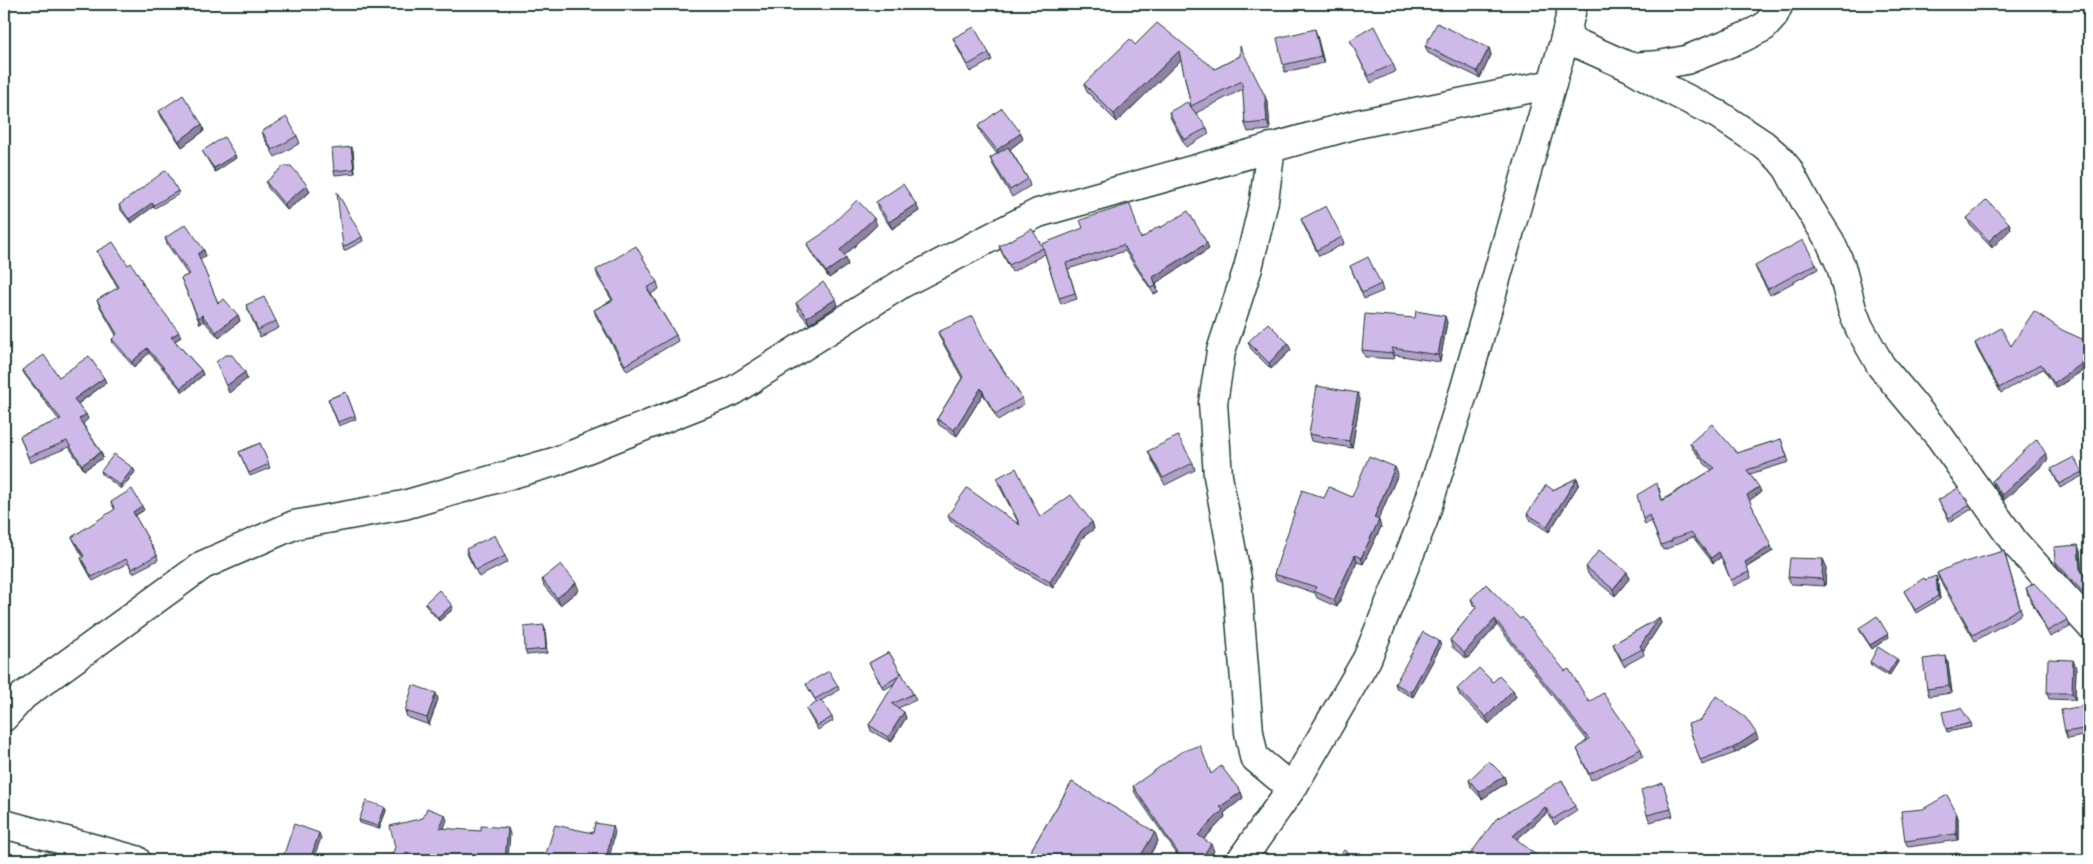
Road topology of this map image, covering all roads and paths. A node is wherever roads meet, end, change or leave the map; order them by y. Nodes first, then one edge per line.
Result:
1 (1573, 4) edge
2 (1778, 4) edge
3 (1565, 38) junction
4 (1630, 67) junction
5 (1552, 84) junction
6 (1271, 148) junction
7 (2089, 624) edge
8 (4, 717) edge
9 (1294, 785) junction
10 (4, 824) edge
11 (136, 860) edge
12 (1241, 860) edge

1 - 3 street
2 - 4 street
3 - 4 street
3 - 5 street
4 - 7 street
5 - 6 street
5 - 9 street
6 - 8 street
6 - 9 street
9 - 12 street
10 - 11 street

